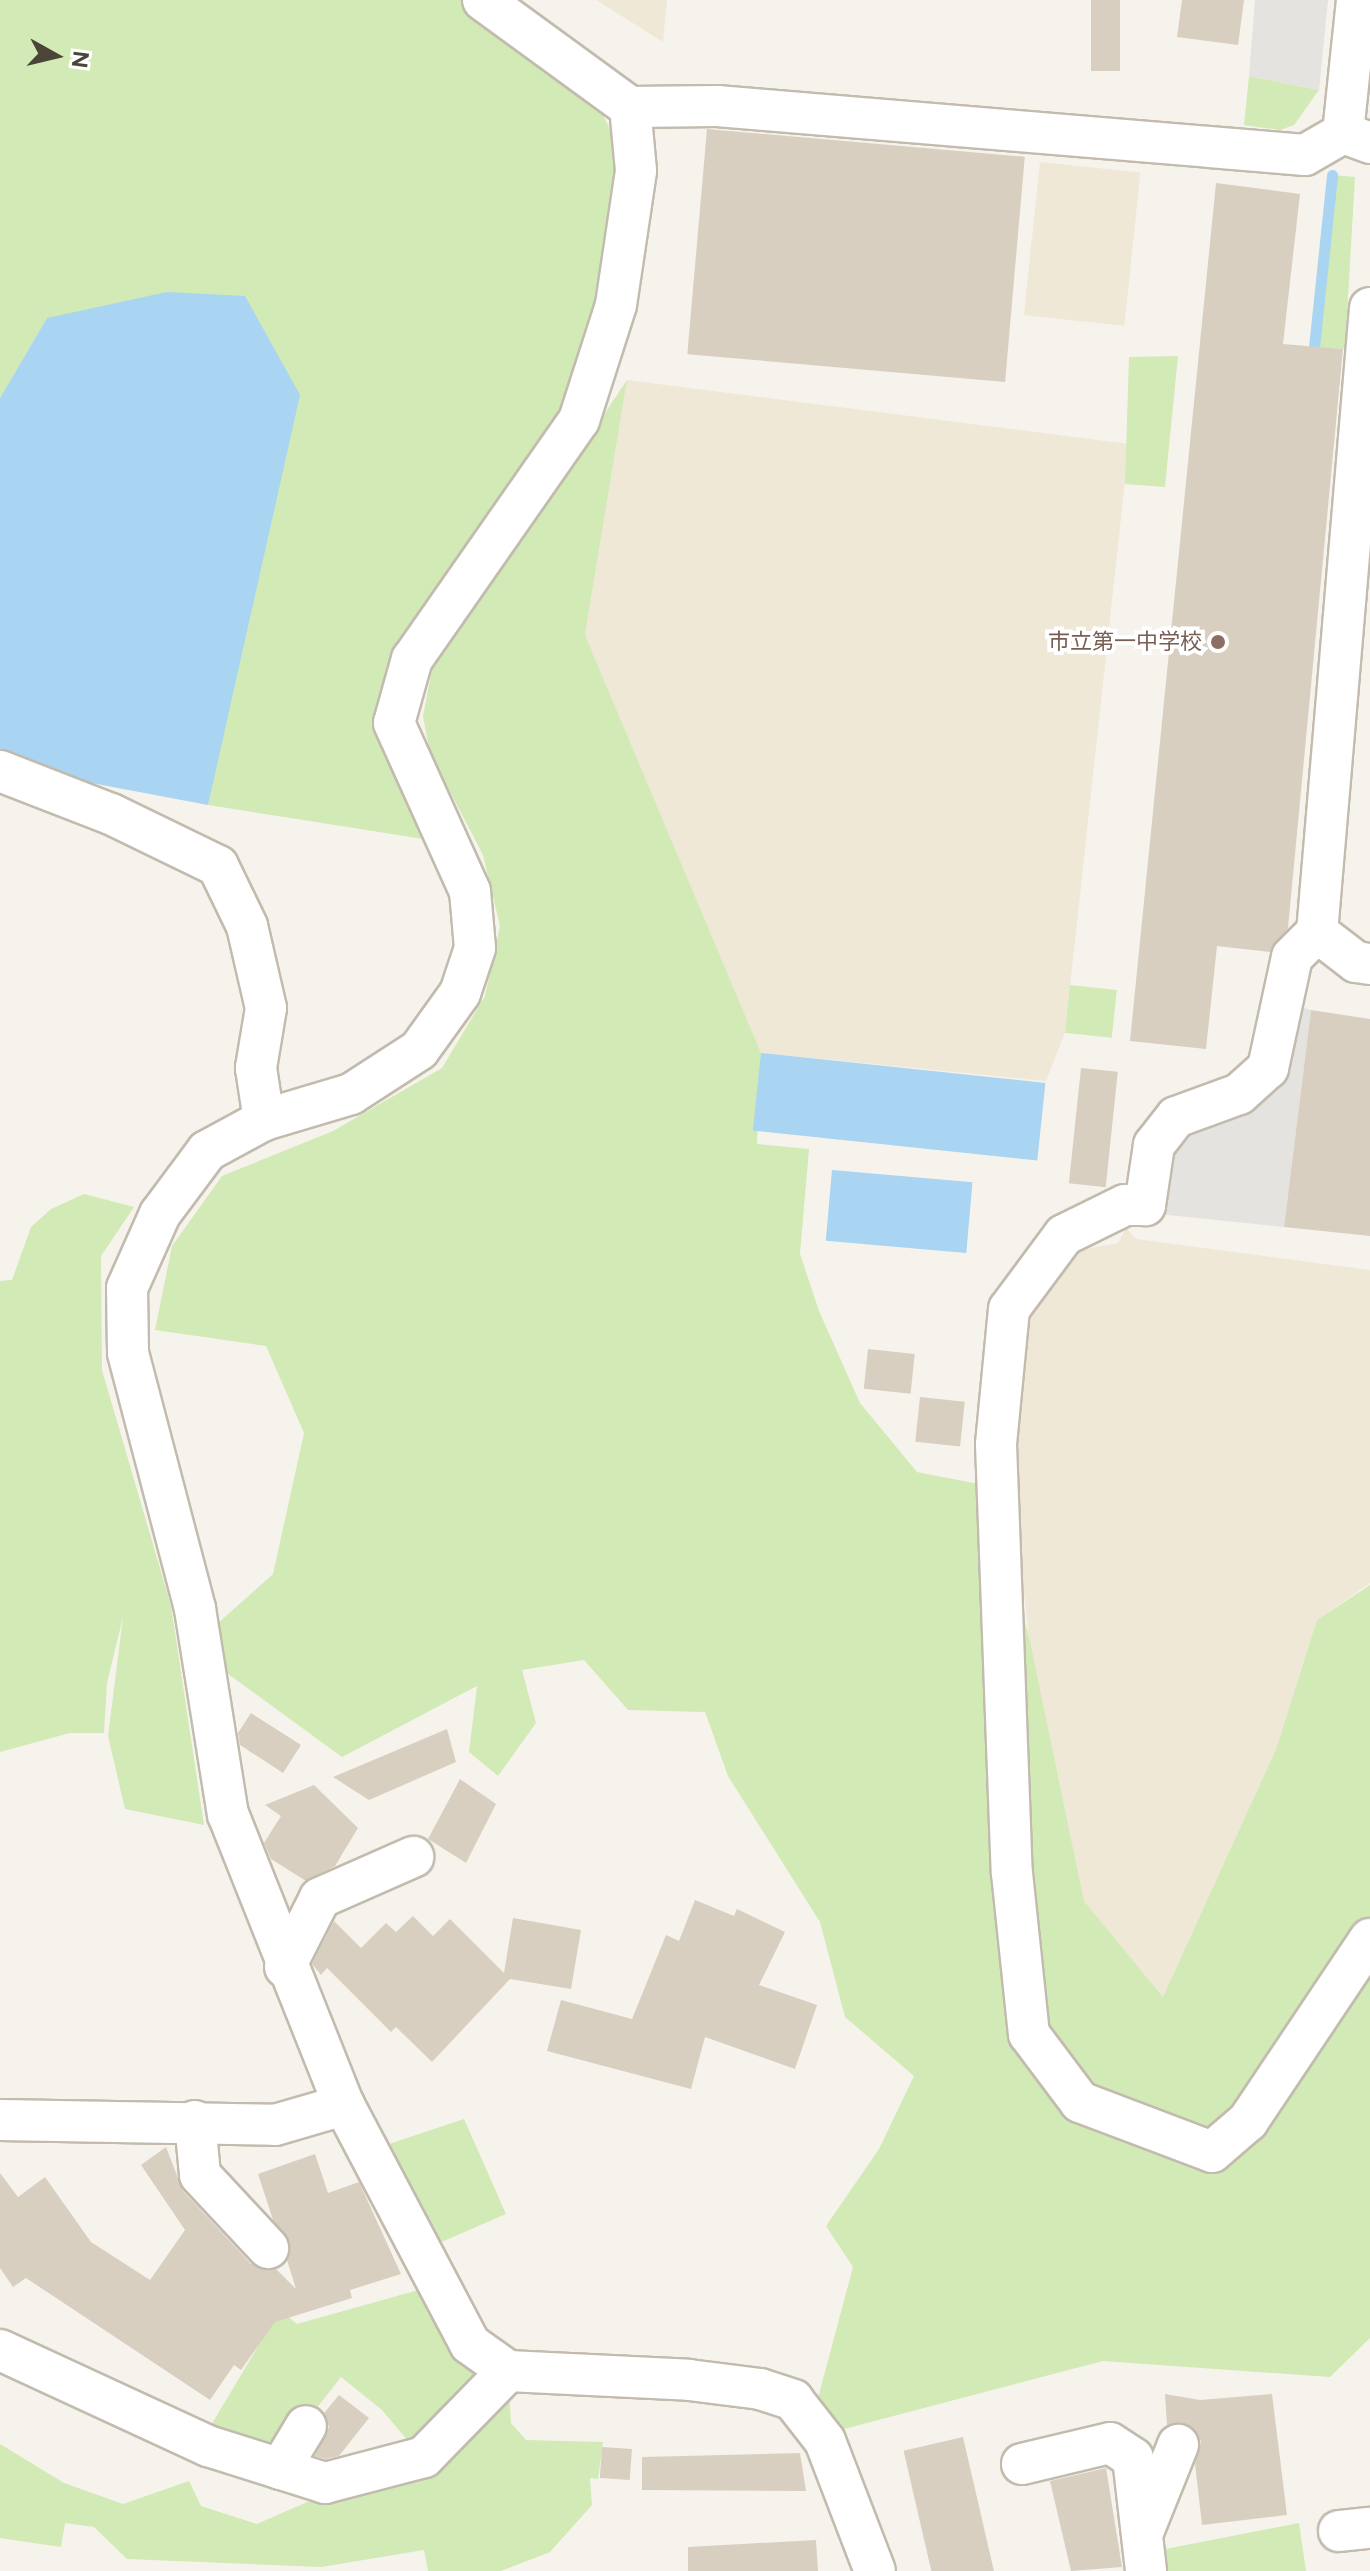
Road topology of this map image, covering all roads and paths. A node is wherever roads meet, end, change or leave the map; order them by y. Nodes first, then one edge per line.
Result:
1 (483, 0) edge
2 (1357, 0) edge
3 (630, 107) junction
4 (1357, 138) edge
5 (1370, 308) edge
6 (1354, 720) edge
7 (0, 771) edge
8 (1317, 932) junction
9 (1370, 964) edge
10 (264, 1120) junction
11 (413, 1857) dead end
12 (1370, 1939) edge
13 (285, 1967) junction
14 (344, 2105) junction
15 (0, 2120) edge
16 (195, 2121) junction
17 (268, 2248) dead end
18 (0, 2350) edge
19 (508, 2371) junction
20 (306, 2426) dead end
21 (1178, 2445) dead end
22 (1022, 2464) dead end
23 (280, 2469) junction
24 (1144, 2553) edge
25 (875, 2571) edge

1 - 3 street
2 - 4 street
3 - 4 street
3 - 10 street
5 - 6 street
6 - 8 street
7 - 10 street
8 - 9 street
8 - 12 street
10 - 13 street
11 - 13 street
13 - 14 street
14 - 16 street
14 - 19 street
15 - 16 street
16 - 17 street
18 - 23 street
19 - 23 street
19 - 25 street
20 - 23 street
21 - 24 street
22 - 24 street

